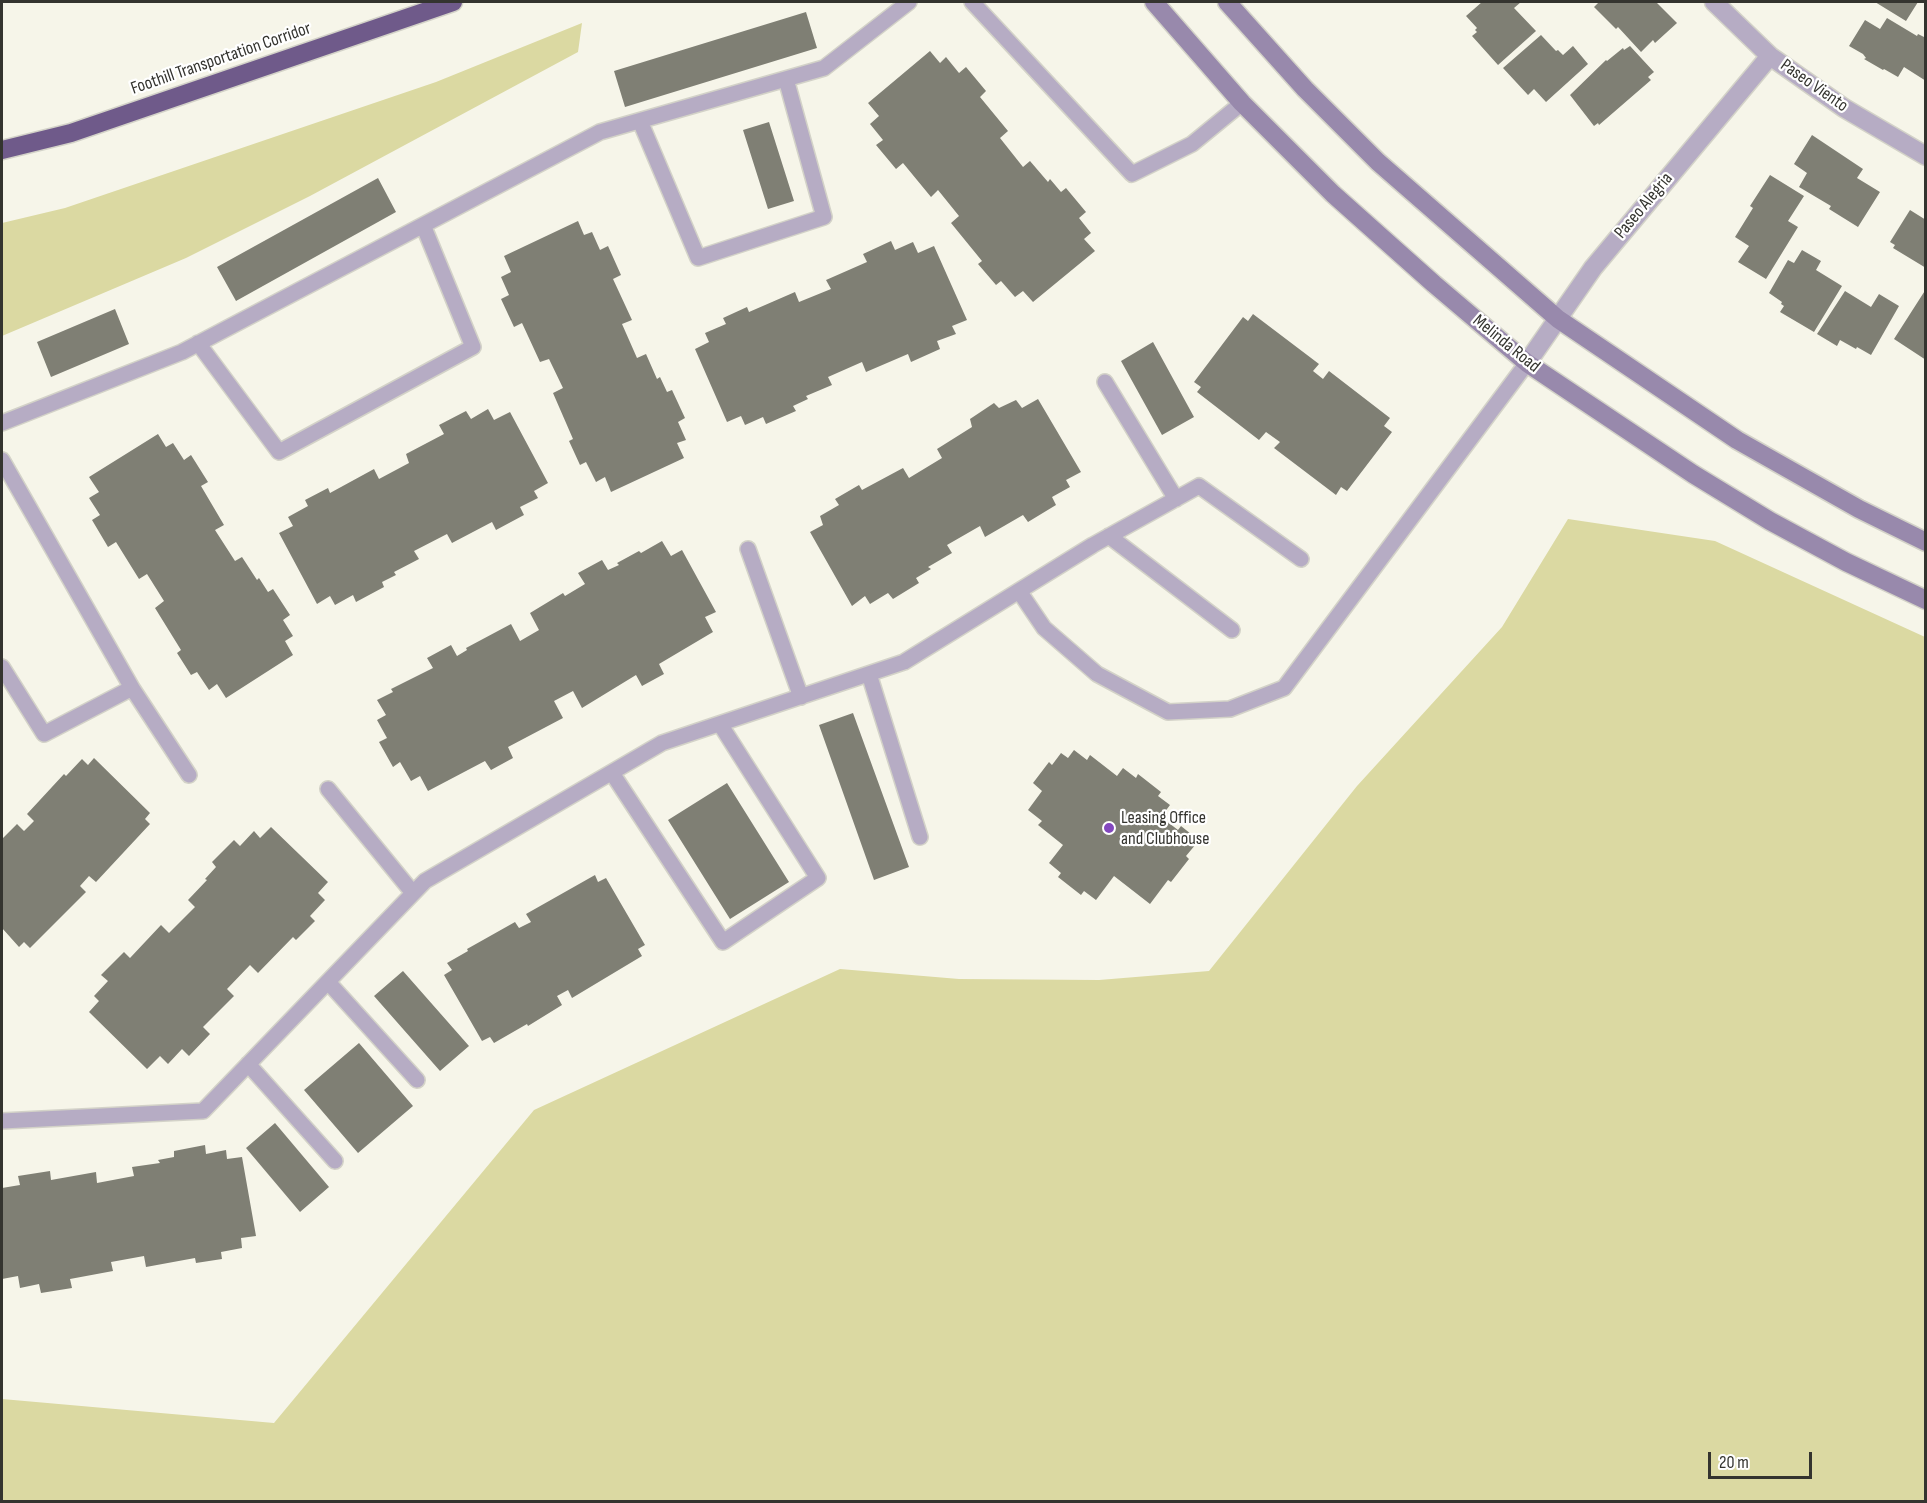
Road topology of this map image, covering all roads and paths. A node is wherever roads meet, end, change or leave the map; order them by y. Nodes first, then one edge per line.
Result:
1 (453, 2) edge
2 (909, 2) edge
3 (972, 2) edge
4 (1154, 2) edge
5 (1227, 2) edge
6 (1714, 2) edge
7 (1770, 56) junction
8 (786, 79) junction
9 (1242, 103) junction
10 (640, 121) junction
11 (2, 150) edge
12 (1926, 156) edge
13 (423, 225) junction
14 (1558, 319) junction
15 (198, 343) junction
16 (1527, 363) junction
17 (1105, 382) dead end
18 (2, 423) edge
19 (2, 460) edge
20 (1176, 499) junction
21 (1109, 536) junction
22 (1926, 542) edge
23 (748, 549) dead end
24 (1301, 559) dead end
25 (1019, 591) junction
26 (1926, 600) edge
27 (1232, 630) dead end
28 (2, 667) edge
29 (868, 674) junction
30 (132, 688) junction
31 (801, 697) junction
32 (720, 724) junction
33 (612, 773) junction
34 (189, 775) dead end
35 (328, 789) dead end
36 (920, 837) dead end
37 (413, 894) junction
38 (328, 982) junction
39 (248, 1064) junction
40 (417, 1080) dead end
41 (2, 1121) edge
42 (335, 1161) dead end

1 - 11 highway, Foothill Transportation Corridor
2 - 8 lane
3 - 9 lane
4 - 9 main road, Melinda Road
5 - 14 main road
6 - 7 street, Paseo Viento
7 - 12 street, Paseo Viento
7 - 14 street, Paseo Alegria
8 - 10 lane
8 - 10 lane
9 - 16 main road, Melinda Road
10 - 13 lane
13 - 15 lane
13 - 15 lane
14 - 16 street, Paseo Alegria
14 - 22 main road
15 - 18 lane
16 - 25 lane
16 - 26 main road, Melinda Road
17 - 20 lane
19 - 30 lane
20 - 21 lane
20 - 24 lane
21 - 25 lane
21 - 27 lane
23 - 31 lane
25 - 29 lane
28 - 30 lane
29 - 31 lane
29 - 36 lane
30 - 34 lane
31 - 32 lane
32 - 33 lane
32 - 33 lane
33 - 37 lane
35 - 37 lane
37 - 38 lane
38 - 39 lane
38 - 40 lane
39 - 41 lane
39 - 42 lane

